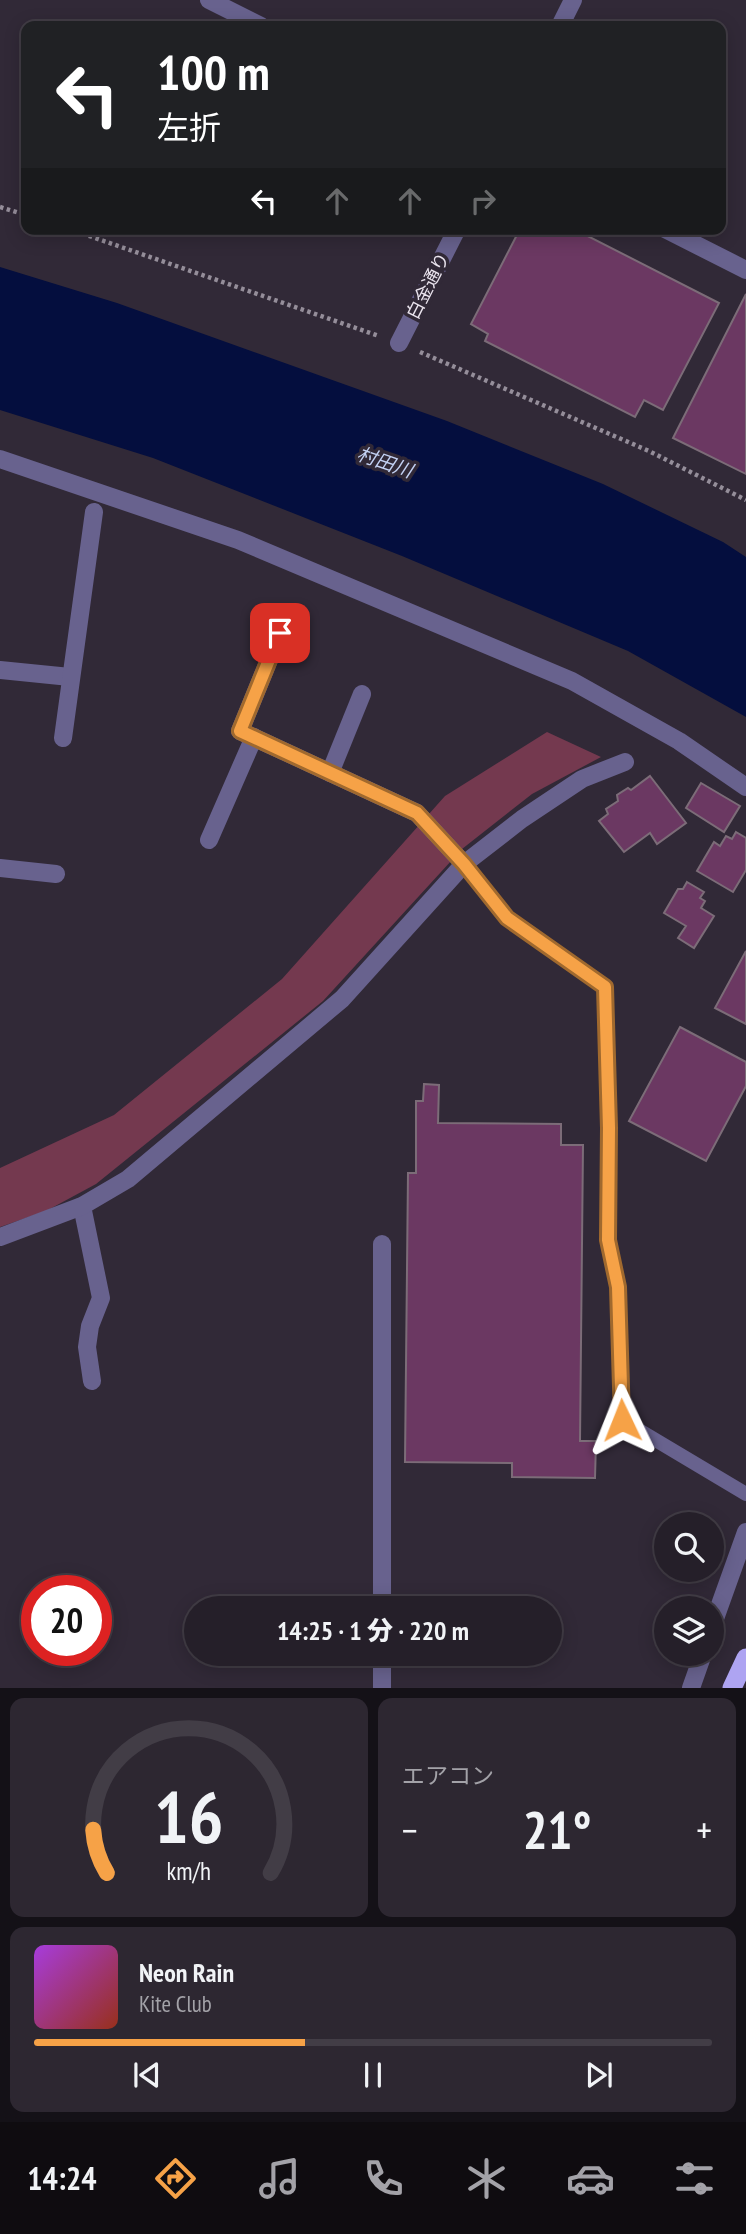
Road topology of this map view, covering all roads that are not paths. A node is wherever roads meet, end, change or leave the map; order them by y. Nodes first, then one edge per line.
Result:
1 (573, 0) edge
2 (214, 1) edge
3 (252, 21) edge
4 (562, 21) edge
5 (454, 235) edge
6 (677, 235) edge
7 (746, 270) edge
8 (400, 343) dead end
9 (0, 459) edge
10 (94, 512) dead end
11 (280, 633) dead end
12 (0, 670) edge
13 (70, 677) junction
14 (362, 694) dead end
15 (254, 737) junction
16 (63, 738) dead end
17 (625, 762) dead end
18 (330, 773) junction
19 (746, 788) edge
20 (209, 839) dead end
21 (464, 864) junction
22 (0, 868) edge
23 (56, 874) dead end
24 (82, 1206) junction
25 (0, 1237) edge
26 (382, 1244) dead end
27 (92, 1381) dead end
28 (746, 1494) edge
29 (746, 1532) edge
30 (382, 1596) edge
31 (723, 1596) edge
32 (746, 1658) edge
33 (382, 1666) edge
34 (699, 1666) edge
35 (382, 1688) edge
36 (691, 1688) edge
37 (732, 1688) edge

1 - 4 street
2 - 3 street
5 - 8 street, 白金通り
6 - 7 street
9 - 19 street
10 - 13 street
11 - 15 street
12 - 13 street
13 - 16 street
14 - 18 street
15 - 18 street
15 - 20 street
17 - 21 street
18 - 21 street
21 - 24 street
21 - 28 lane
22 - 23 street
24 - 25 street
24 - 27 street
26 - 30 street
29 - 31 street
32 - 37 highway
33 - 35 street
34 - 36 street

